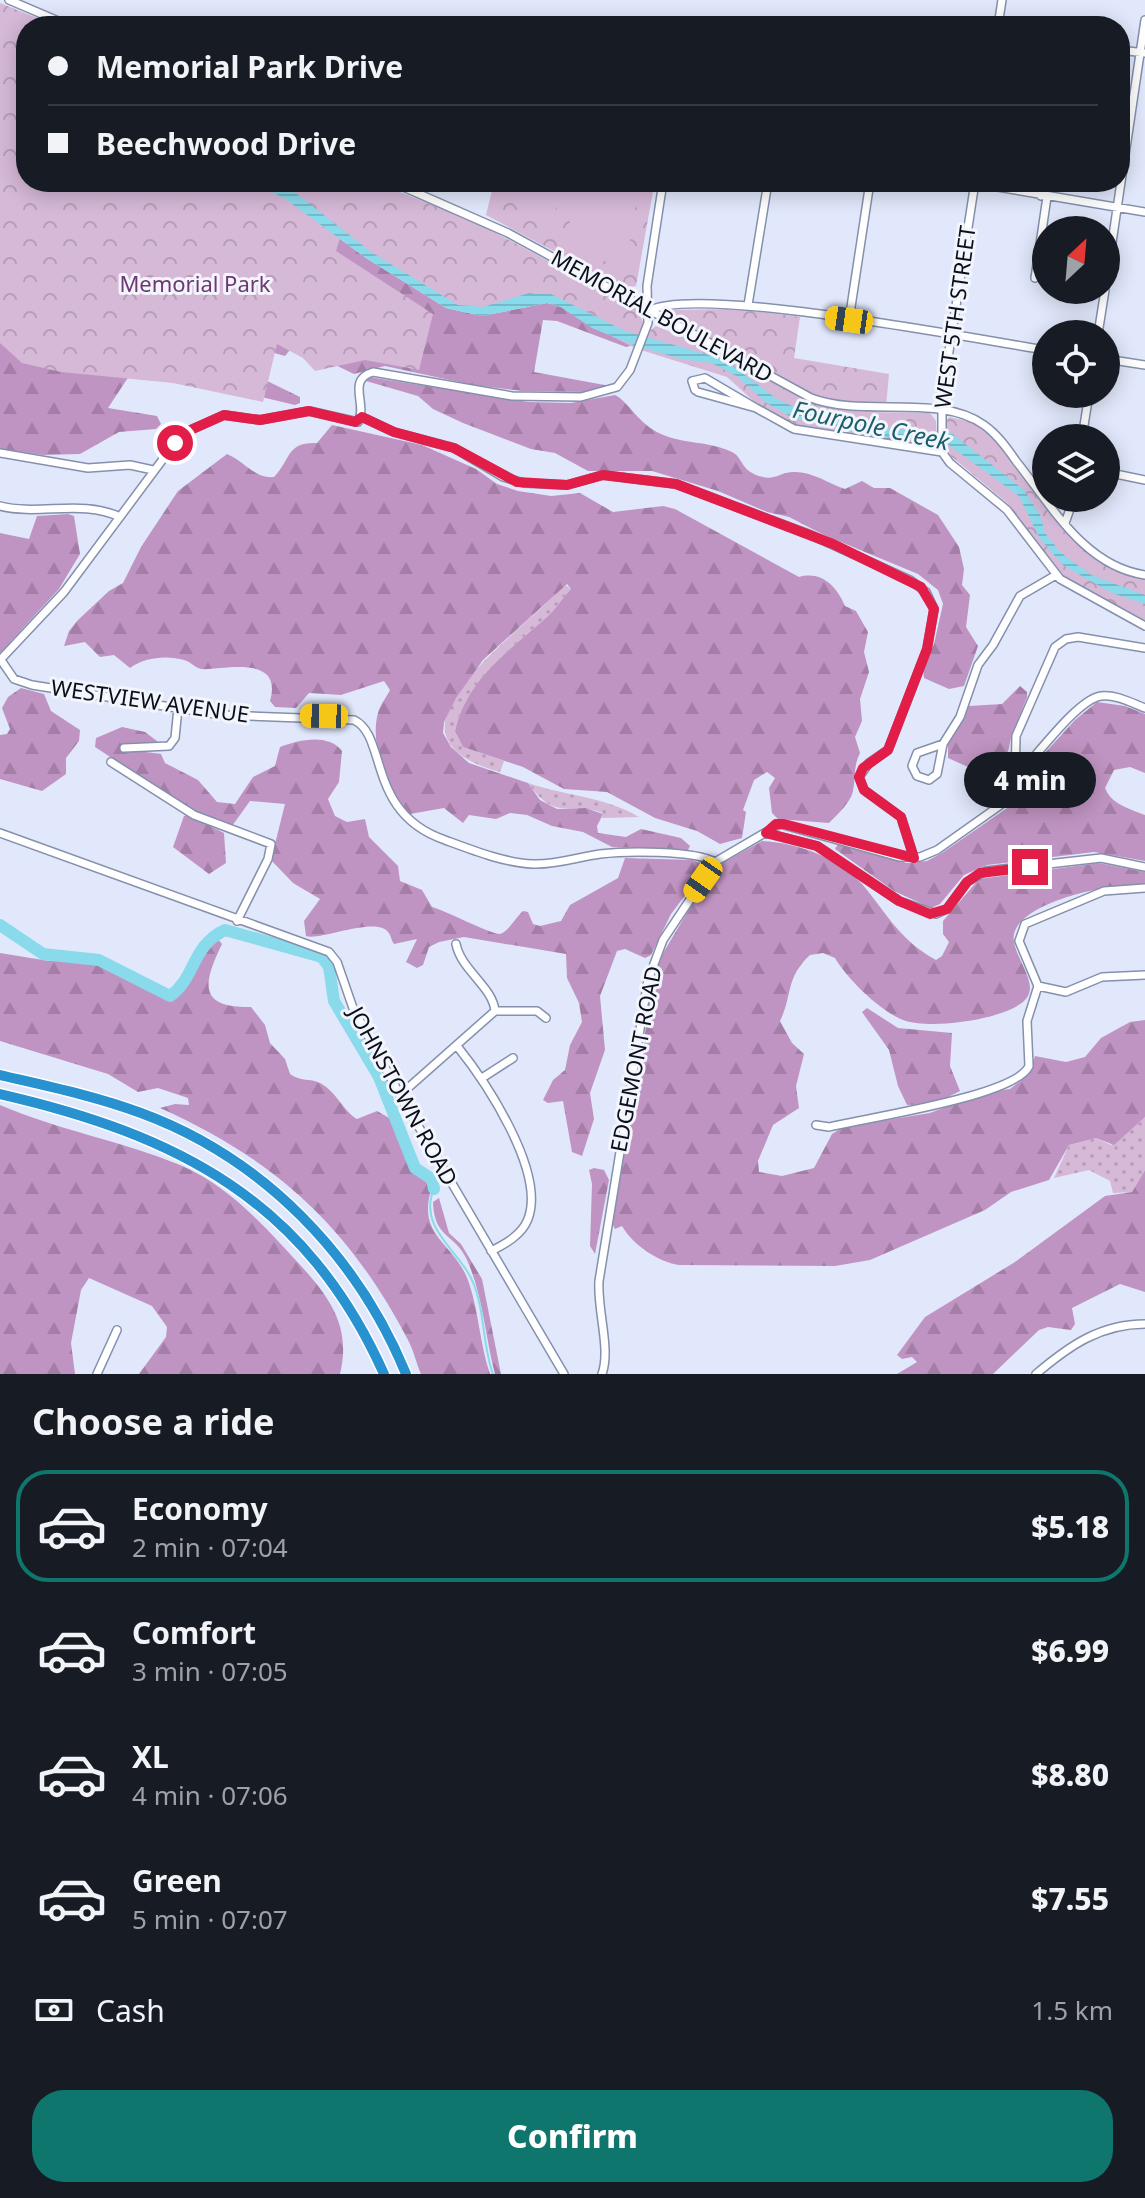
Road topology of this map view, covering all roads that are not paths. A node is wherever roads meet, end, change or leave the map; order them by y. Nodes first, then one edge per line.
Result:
1 (9, 0) edge
2 (47, 16) edge
3 (1145, 20) edge
4 (1143, 53) edge
5 (1130, 130) edge
6 (416, 192) edge
7 (661, 192) edge
8 (766, 192) edge
9 (868, 192) edge
10 (971, 192) edge
11 (1018, 192) edge
12 (1044, 192) edge
13 (1120, 192) edge
14 (1044, 197) junction
15 (1117, 208) junction
16 (1145, 212) edge
17 (1042, 216) edge
18 (1116, 216) edge
19 (748, 305) junction
20 (649, 311) junction
21 (849, 320) junction
22 (951, 336) junction
23 (1032, 348) edge
24 (1120, 361) edge
25 (1145, 365) edge
26 (756, 408) junction
27 (941, 408) junction
28 (362, 417) junction
29 (942, 447) junction
30 (0, 453) edge
31 (153, 470) junction
32 (1120, 475) edge
33 (1145, 480) edge
34 (0, 506) edge
35 (1069, 512) edge
36 (120, 517) junction
37 (1065, 523) junction
38 (1056, 575) junction
39 (1145, 575) edge
40 (1145, 626) edge
41 (1145, 648) edge
42 (0, 660) edge
43 (178, 708) junction
44 (1145, 708) edge
45 (943, 744) junction
46 (124, 748) dead end
47 (111, 762) dead end
48 (1015, 771) junction
49 (0, 833) edge
50 (766, 833) junction
51 (914, 858) junction
52 (715, 862) junction
53 (1145, 867) edge
54 (1145, 888) edge
55 (237, 921) junction
56 (456, 944) dead end
57 (1145, 975) edge
58 (1038, 986) junction
59 (495, 1011) junction
60 (546, 1018) dead end
61 (457, 1046) junction
62 (513, 1058) dead end
63 (0, 1075) edge
64 (482, 1078) junction
65 (0, 1094) edge
66 (400, 1095) junction
67 (816, 1125) dead end
68 (491, 1251) junction
69 (1145, 1324) edge
70 (117, 1330) dead end
71 (97, 1374) edge
72 (384, 1374) edge
73 (406, 1374) edge
74 (564, 1374) edge
75 (602, 1374) edge
76 (1036, 1374) edge

1 - 2 street
3 - 4 street
4 - 5 street
6 - 20 street, MEMORIAL BOULEVARD
7 - 20 street
8 - 19 street
9 - 21 street
10 - 22 street, WEST 5TH STREET
11 - 14 street
12 - 14 street
13 - 15 street
14 - 15 street
14 - 17 street
15 - 16 street
15 - 18 street
19 - 20 street
19 - 21 street
20 - 27 street, MEMORIAL BOULEVARD
20 - 28 street
21 - 22 street
22 - 23 street
22 - 27 street, WEST 5TH STREET
24 - 25 street
26 - 26 street
26 - 29 street
27 - 29 street, WEST 5TH STREET
27 - 37 street, MEMORIAL BOULEVARD
28 - 31 street
28 - 51 street
29 - 38 street
30 - 31 street
31 - 36 street
32 - 33 street
34 - 36 street
35 - 37 street
36 - 42 street
37 - 39 street, MEMORIAL BOULEVARD
38 - 40 street
38 - 45 street
41 - 48 street
42 - 43 street, WESTVIEW AVENUE
43 - 46 street
43 - 52 street, WESTVIEW AVENUE
44 - 48 street
45 - 45 street
47 - 55 street
48 - 51 street
49 - 55 street, JOHNSTOWN ROAD
50 - 51 street, EDGEMONT ROAD
50 - 52 street, EDGEMONT ROAD
50 - 53 street
52 - 75 street, EDGEMONT ROAD
54 - 58 street
55 - 66 street, JOHNSTOWN ROAD
56 - 59 street
57 - 58 street
58 - 67 street
59 - 60 street
59 - 61 street
61 - 64 street
61 - 66 street
62 - 64 street
63 - 73 highway
64 - 68 street
65 - 72 highway
66 - 68 street, JOHNSTOWN ROAD
68 - 74 street, JOHNSTOWN ROAD
69 - 76 street
70 - 71 street

